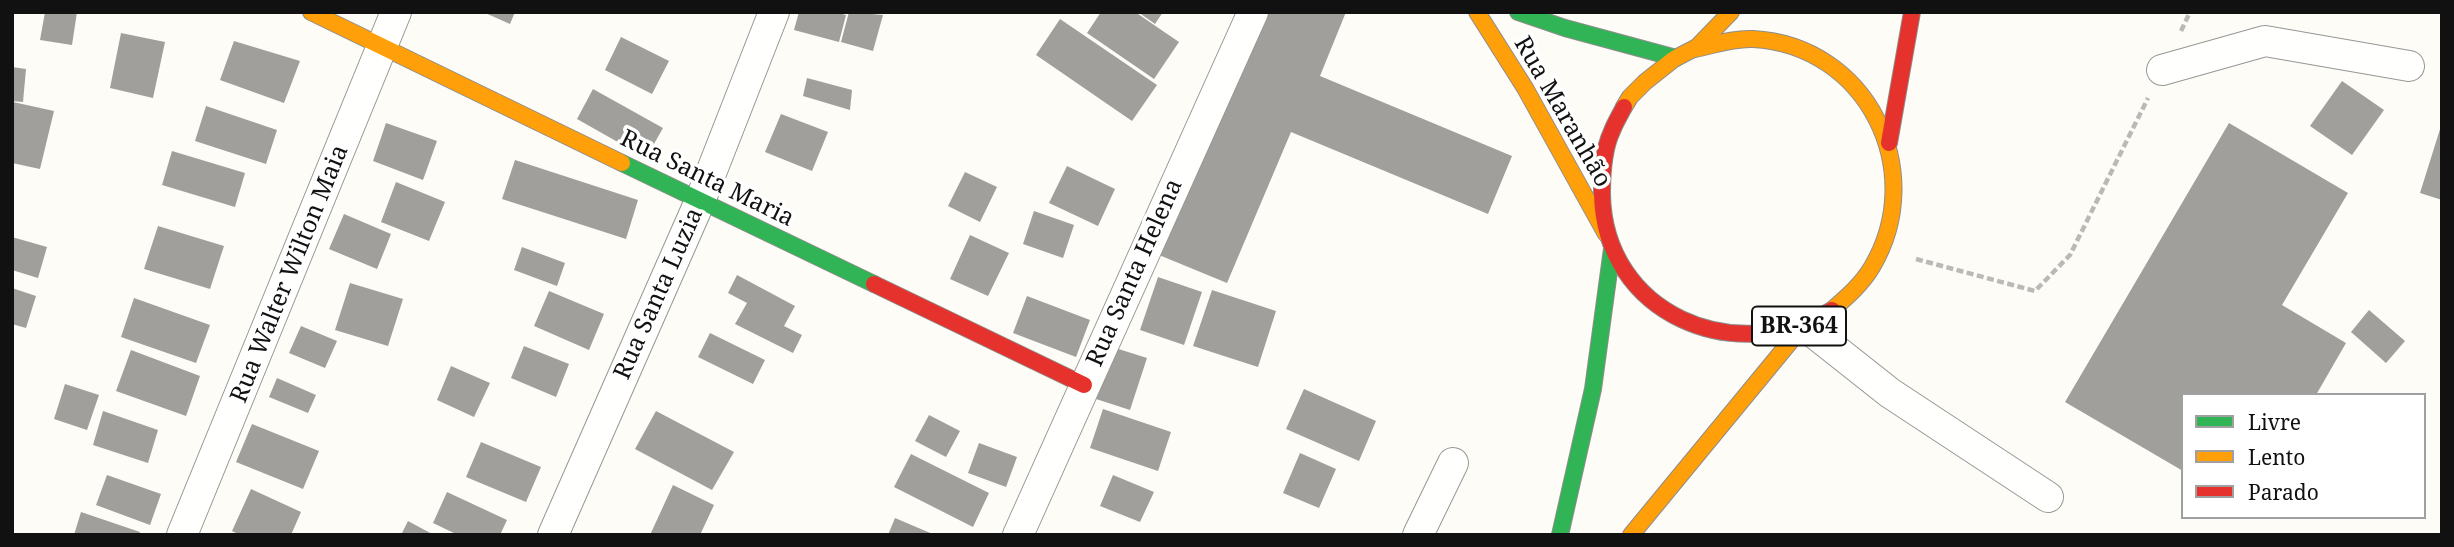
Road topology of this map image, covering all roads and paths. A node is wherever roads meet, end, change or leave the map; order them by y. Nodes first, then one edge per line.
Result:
1 (311, 12) edge
2 (396, 12) edge
3 (774, 12) edge
4 (1253, 12) edge
5 (1477, 12) edge
6 (1518, 12) edge
7 (1731, 12) edge
8 (1912, 12) edge
9 (2190, 12) edge
10 (383, 45) junction
11 (1695, 49) junction
12 (1676, 58) junction
13 (2409, 66) dead end
14 (2162, 70) junction
15 (1889, 143) junction
16 (700, 201) junction
17 (1609, 241) junction
18 (1881, 250) junction
19 (1804, 325) junction
20 (1084, 384) junction
21 (1453, 463) dead end
22 (2048, 497) dead end
23 (182, 535) edge
24 (553, 535) edge
25 (1018, 535) edge
26 (1418, 535) edge
27 (1560, 535) edge
28 (1631, 535) edge

1 - 10 main road, Rua Santa Maria
2 - 10 street, Rua Walter Wilton Maia
3 - 16 street, Rua Santa Luzia
4 - 20 street, Rua Santa Helena
5 - 17 main road, Rua Maranhão
6 - 12 main road, Rua Maranhão
7 - 11 main road, BR-364
8 - 15 main road, BR-364
9 - 14 path
10 - 16 main road, Rua Santa Maria
10 - 23 street, Rua Walter Wilton Maia
11 - 12 main road, BR-364
11 - 15 main road, BR-364
12 - 17 main road, BR-364
13 - 14 street
14 - 18 path
15 - 18 main road, BR-364
16 - 20 main road, Rua Santa Maria
16 - 24 street, Rua Santa Luzia
17 - 19 main road, BR-364
17 - 27 main road, BR-364
18 - 19 main road, BR-364
19 - 22 street
19 - 28 main road, BR-364
20 - 25 street, Rua Santa Helena
21 - 26 street

